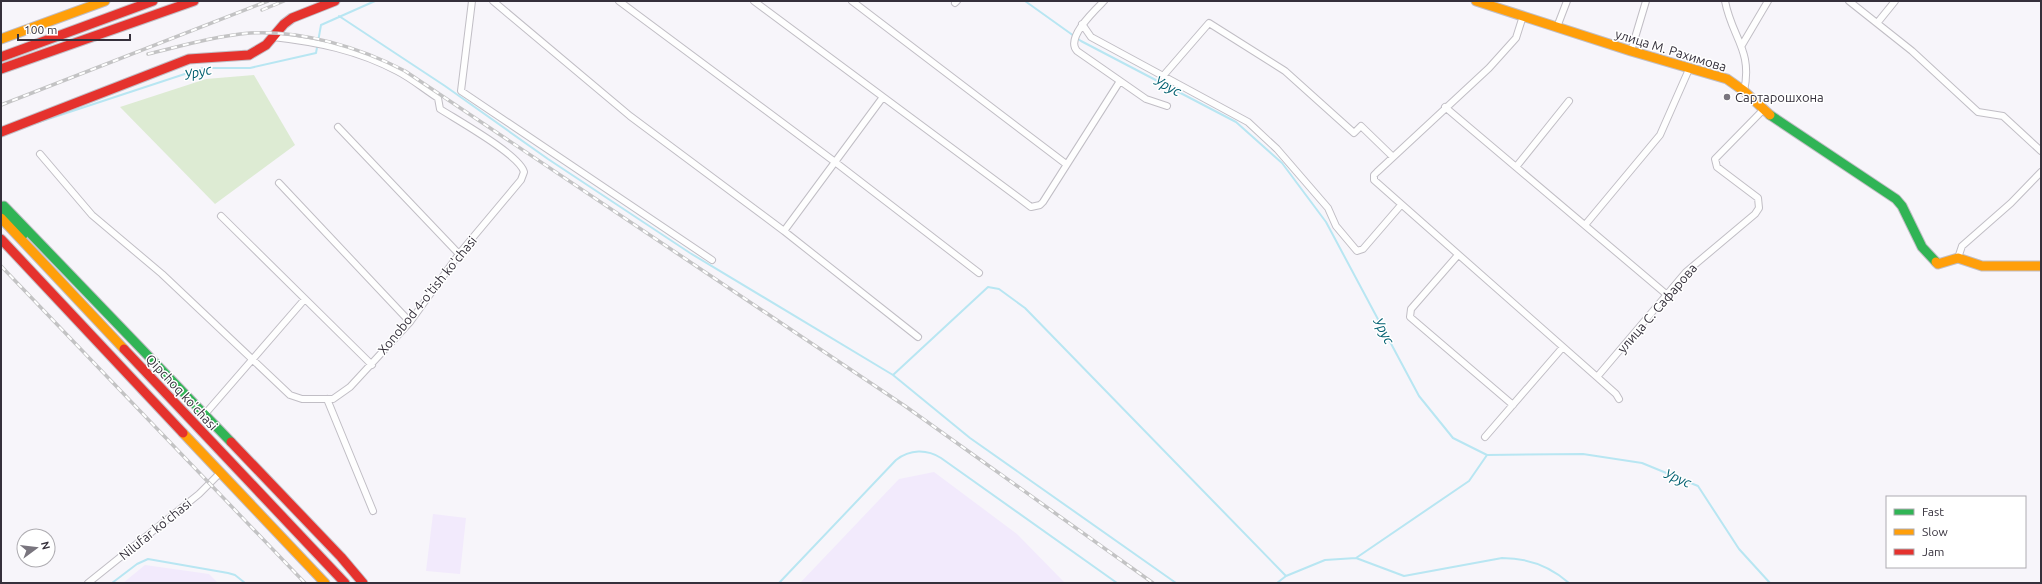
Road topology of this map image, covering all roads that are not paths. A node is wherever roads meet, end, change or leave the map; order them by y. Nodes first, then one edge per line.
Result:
1 (105, 1) edge
2 (153, 1) edge
3 (194, 1) edge
4 (335, 1) edge
5 (472, 1) edge
6 (492, 1) edge
7 (619, 1) edge
8 (754, 1) edge
9 (852, 1) edge
10 (1104, 1) edge
11 (1476, 1) edge
12 (1567, 1) edge
13 (1646, 1) edge
14 (1725, 1) edge
15 (1768, 1) edge
16 (1850, 1) edge
17 (1895, 1) edge
18 (1523, 16) junction
19 (1878, 22) junction
20 (1082, 24) junction
21 (1558, 27) junction
22 (273, 38) junction
23 (1, 39) edge
24 (1742, 46) junction
25 (1631, 52) junction
26 (1, 57) edge
27 (1690, 67) junction
28 (1, 69) edge
29 (1163, 76) junction
30 (1120, 81) junction
31 (1744, 91) junction
32 (882, 97) junction
33 (1569, 101) dead end
34 (1167, 106) dead end
35 (1445, 107) junction
36 (1763, 110) junction
37 (338, 127) dead end
38 (1, 132) edge
39 (2041, 151) edge
40 (40, 154) dead end
41 (1393, 157) junction
42 (835, 162) junction
43 (1066, 164) junction
44 (1516, 167) junction
45 (2041, 172) edge
46 (279, 183) dead end
47 (1, 205) edge
48 (1401, 205) junction
49 (221, 216) dead end
50 (1, 218) edge
51 (1585, 225) junction
52 (784, 231) junction
53 (1, 239) edge
54 (35, 253) junction
55 (459, 254) junction
56 (1458, 255) junction
57 (1958, 258) junction
58 (712, 260) dead end
59 (2041, 266) edge
60 (979, 273) dead end
61 (1666, 294) junction
62 (304, 300) junction
63 (410, 322) junction
64 (918, 337) dead end
65 (1563, 347) junction
66 (251, 360) junction
67 (372, 365) junction
68 (1597, 377) junction
69 (327, 399) junction
70 (1619, 399) dead end
71 (1513, 405) junction
72 (205, 414) junction
73 (1485, 438) dead end
74 (220, 473) junction
75 (373, 511) dead end
76 (88, 583) edge
77 (325, 583) edge
78 (345, 583) edge
79 (363, 583) edge

1 - 23 street
2 - 26 street
3 - 28 street
4 - 22 street
5 - 58 street
6 - 52 street
7 - 42 street
8 - 32 street
9 - 43 street
10 - 20 street
11 - 18 street, улица М. Рахимова
12 - 21 street
13 - 25 street
14 - 24 street
15 - 24 street
16 - 19 street
17 - 19 street
18 - 21 street, улица М. Рахимова
18 - 35 street
19 - 39 street
20 - 29 street
20 - 30 street
21 - 25 street, улица М. Рахимова
22 - 38 street
22 - 55 street, Xonobod 4-o'tish ko'chasi
24 - 31 street
25 - 27 street, улица М. Рахимова
27 - 31 street, улица М. Рахимова
27 - 51 street
29 - 41 street
29 - 48 street
30 - 34 street
30 - 43 street
31 - 36 street, улица М. Рахимова
32 - 42 street
32 - 43 street
33 - 44 street
35 - 41 street
35 - 44 street
36 - 57 street, улица М. Рахимова
36 - 61 street, улица С. Сафарова
37 - 55 street
40 - 66 street, Xonobod 4-o'tish ko'chasi
41 - 48 street
42 - 52 street
42 - 60 street
44 - 51 street
45 - 57 street
46 - 63 street
47 - 54 street
47 - 72 street
48 - 56 street
49 - 62 street
50 - 54 street, Qipchoq ko'chasi
51 - 61 street
52 - 64 street
53 - 74 street, Qipchoq ko'chasi
54 - 78 street, Qipchoq ko'chasi
55 - 63 street, Xonobod 4-o'tish ko'chasi
56 - 65 street
56 - 71 street
57 - 59 street
61 - 68 street, улица С. Сафарова
62 - 66 street
62 - 67 street
63 - 67 street, Xonobod 4-o'tish ko'chasi
65 - 68 street
65 - 71 street
66 - 69 street, Xonobod 4-o'tish ko'chasi
66 - 72 street
67 - 69 street, Xonobod 4-o'tish ko'chasi
68 - 70 street
69 - 75 street
71 - 73 street
72 - 79 street
74 - 76 street, Nilufar ko'chasi
74 - 77 street, Qipchoq ko'chasi

